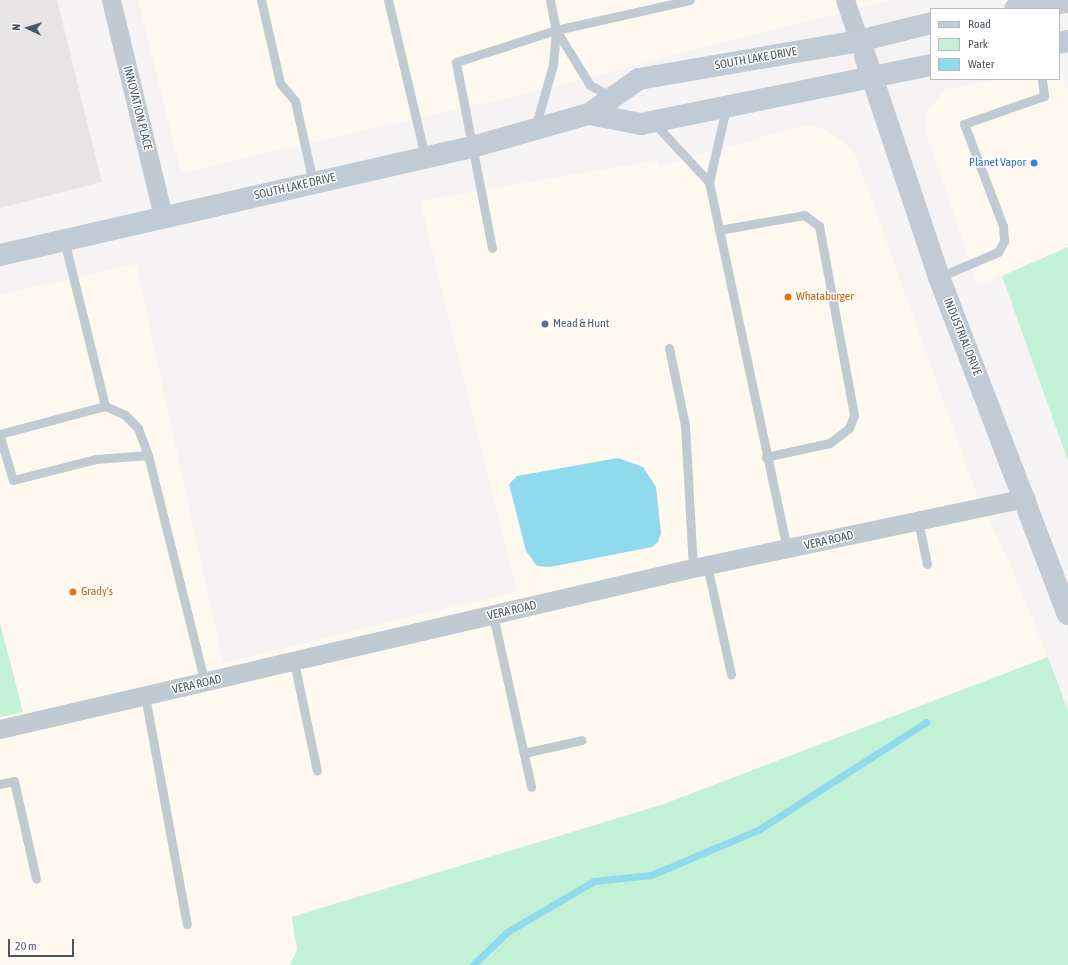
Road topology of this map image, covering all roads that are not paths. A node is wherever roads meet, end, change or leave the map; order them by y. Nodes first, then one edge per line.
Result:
1 (111, 0) edge
2 (260, 0) edge
3 (388, 0) edge
4 (550, 0) edge
5 (690, 0) edge
6 (845, 0) edge
7 (1059, 2) edge
8 (1021, 8) edge
9 (930, 24) edge
10 (556, 30) junction
11 (865, 58) junction
12 (930, 65) edge
13 (1042, 80) edge
14 (612, 97) junction
15 (726, 108) junction
16 (589, 114) junction
17 (653, 122) junction
18 (535, 128) junction
19 (472, 147) junction
20 (425, 157) junction
21 (313, 182) junction
22 (709, 182) junction
23 (163, 217) junction
24 (719, 230) junction
25 (64, 240) junction
26 (492, 248) dead end
27 (0, 255) edge
28 (939, 277) junction
29 (669, 348) dead end
30 (105, 406) junction
31 (0, 435) edge
32 (148, 455) junction
33 (765, 457) junction
34 (1026, 498) junction
35 (918, 520) junction
36 (787, 551) junction
37 (927, 564) dead end
38 (700, 567) junction
39 (1068, 614) edge
40 (493, 615) junction
41 (294, 662) junction
42 (731, 674) dead end
43 (205, 683) junction
44 (145, 696) junction
45 (0, 729) edge
46 (582, 740) dead end
47 (524, 753) junction
48 (317, 771) dead end
49 (0, 784) edge
50 (531, 787) dead end
51 (36, 879) dead end
52 (187, 924) dead end

1 - 23 street, INNOVATION PLACE
2 - 21 lane
3 - 20 lane
4 - 10 lane
5 - 10 lane
6 - 11 street
7 - 8 main road
9 - 11 main road, SOUTH LAKE DRIVE
10 - 14 lane
10 - 18 lane
10 - 19 lane
11 - 12 main road, SOUTH LAKE DRIVE
11 - 14 main road, SOUTH LAKE DRIVE
11 - 15 main road, SOUTH LAKE DRIVE
11 - 28 main road, INDUSTRIAL DRIVE
13 - 28 lane
14 - 16 main road, SOUTH LAKE DRIVE
15 - 17 main road, SOUTH LAKE DRIVE
15 - 22 lane
16 - 17 main road, SOUTH LAKE DRIVE
16 - 18 main road, SOUTH LAKE DRIVE
17 - 22 lane
18 - 19 main road, SOUTH LAKE DRIVE
19 - 20 main road, SOUTH LAKE DRIVE
19 - 26 lane
20 - 21 main road, SOUTH LAKE DRIVE
21 - 23 main road, SOUTH LAKE DRIVE
22 - 24 lane
23 - 25 main road, SOUTH LAKE DRIVE
24 - 33 lane
24 - 33 lane
25 - 27 main road, SOUTH LAKE DRIVE
25 - 30 lane
28 - 34 main road, INDUSTRIAL DRIVE
29 - 38 lane
30 - 31 lane
30 - 32 lane
31 - 32 lane
32 - 43 lane
33 - 36 lane
34 - 35 street, VERA ROAD
34 - 39 main road, INDUSTRIAL DRIVE
35 - 36 street, VERA ROAD
35 - 37 lane
36 - 38 street, VERA ROAD
38 - 40 street, VERA ROAD
38 - 42 lane
40 - 41 street, VERA ROAD
40 - 47 lane
41 - 43 street, VERA ROAD
41 - 48 lane
43 - 44 street, VERA ROAD
44 - 45 street, VERA ROAD
44 - 52 lane
46 - 47 lane
47 - 50 lane
49 - 51 lane

